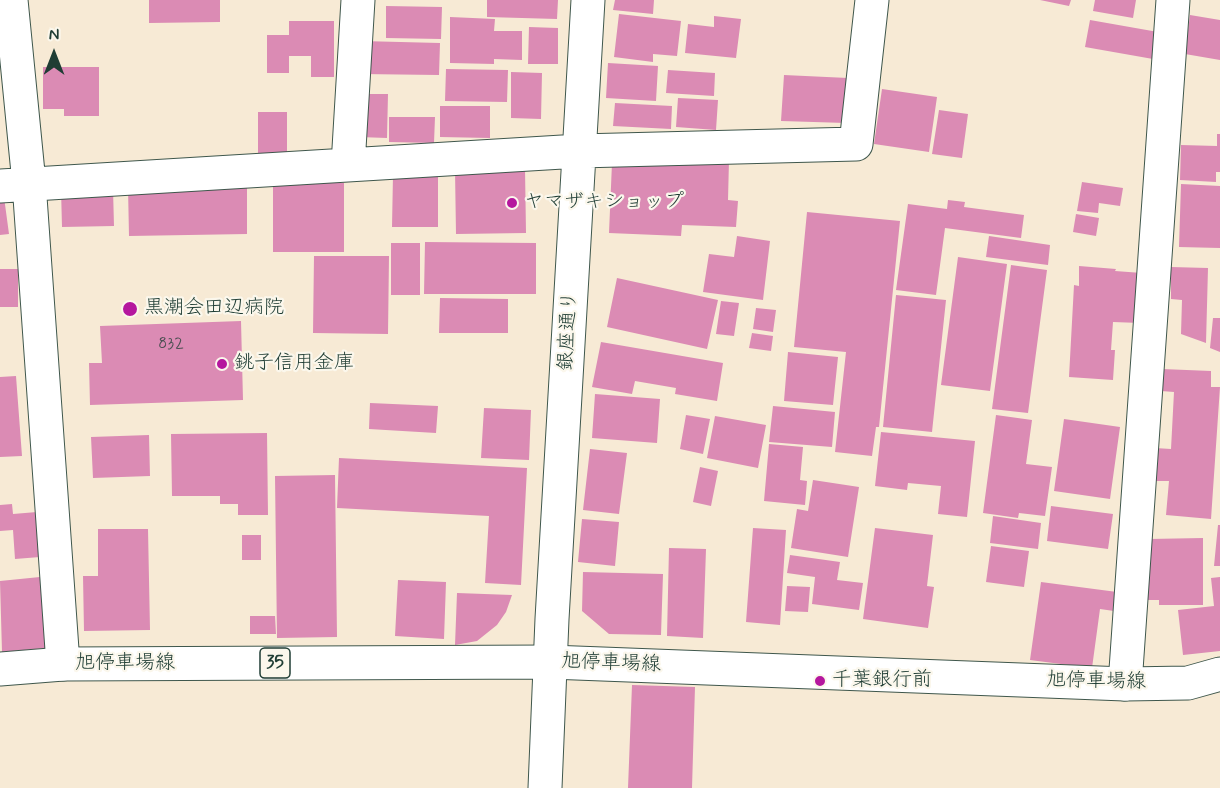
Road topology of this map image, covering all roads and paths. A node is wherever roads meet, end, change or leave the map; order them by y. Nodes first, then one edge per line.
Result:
1 (11, 0) edge
2 (358, 0) edge
3 (588, 0) edge
4 (872, 0) edge
5 (1173, 0) edge
6 (579, 151) junction
7 (348, 165) junction
8 (14, 185) edge
9 (550, 662) junction
10 (63, 664) junction
11 (0, 669) edge
12 (1220, 674) edge
13 (1125, 684) junction
14 (545, 788) edge

1 - 8 street
2 - 7 street
3 - 6 street, 銀座通り
4 - 6 street
5 - 13 street
6 - 7 street
6 - 9 street, 銀座通り
7 - 8 street
8 - 10 street
9 - 10 street, 旭停車場線 / 35
9 - 13 street, 旭停車場線 / 35
9 - 14 street, 銀座通り
10 - 11 street, 旭停車場線 / 35
12 - 13 street, 旭停車場線 / 35

